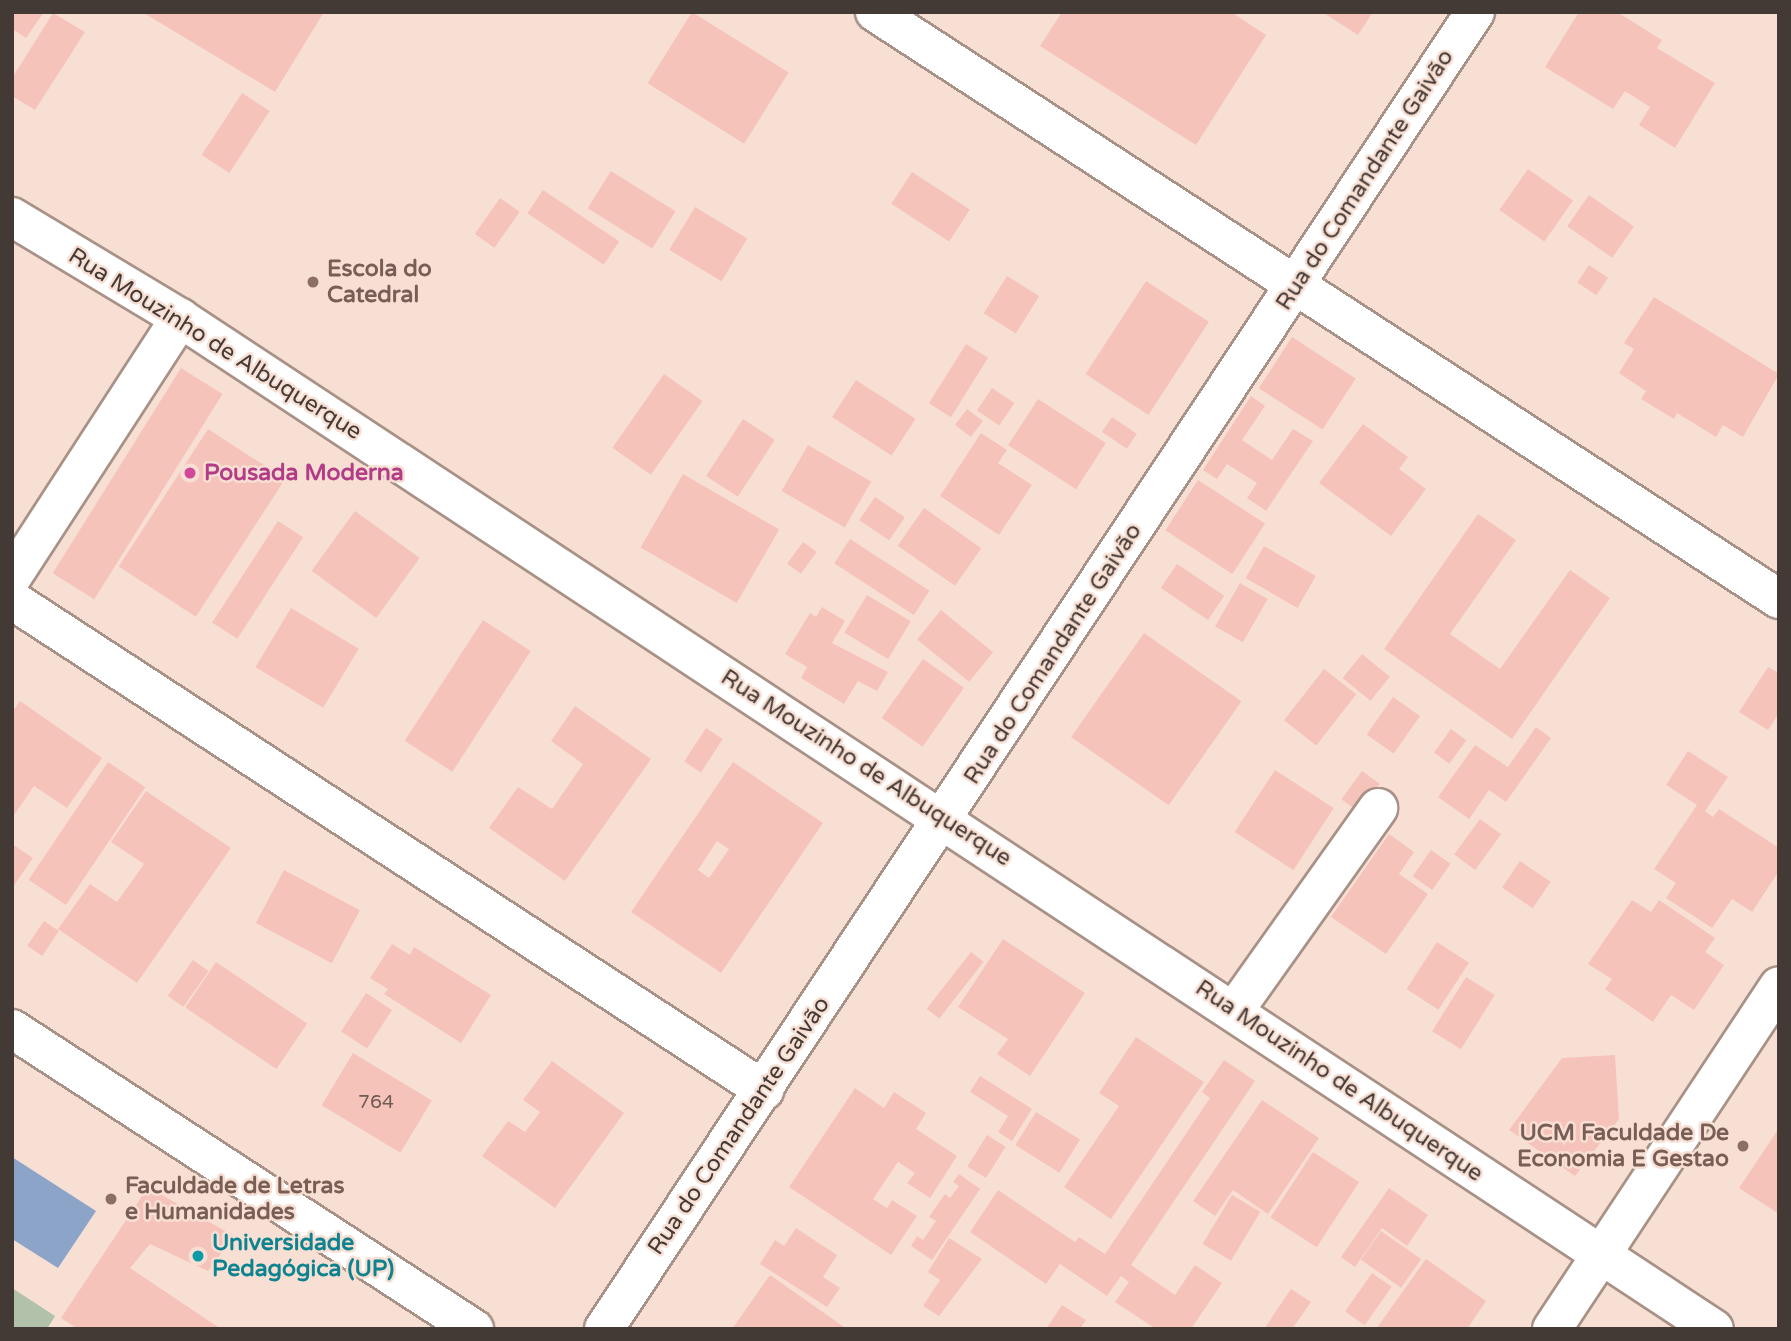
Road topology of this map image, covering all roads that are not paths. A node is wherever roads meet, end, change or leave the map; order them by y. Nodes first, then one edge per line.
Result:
1 (875, 12) edge
2 (1475, 12) edge
3 (12, 217) edge
4 (1295, 286) junction
5 (180, 318) junction
6 (12, 577) edge
7 (1779, 599) edge
8 (12, 600) edge
9 (1378, 808) dead end
10 (944, 819) junction
11 (1779, 986) edge
12 (1234, 1011) junction
13 (12, 1029) edge
14 (764, 1090) junction
15 (1599, 1254) junction
16 (474, 1329) edge
17 (604, 1329) edge
18 (1552, 1329) edge
19 (1714, 1329) edge

1 - 4 street
2 - 4 street, Rua do Comandante Gaivão
3 - 5 street, Rua Mouzinho de Albuquerque
4 - 7 street
4 - 10 street, Rua do Comandante Gaivão
5 - 6 street
5 - 10 street, Rua Mouzinho de Albuquerque
8 - 14 street
9 - 12 street
10 - 12 street, Rua Mouzinho de Albuquerque
10 - 14 street, Rua do Comandante Gaivão
11 - 15 street
12 - 15 street, Rua Mouzinho de Albuquerque
13 - 16 street
14 - 17 street, Rua do Comandante Gaivão
15 - 18 street
15 - 19 street, Rua Mouzinho de Albuquerque

